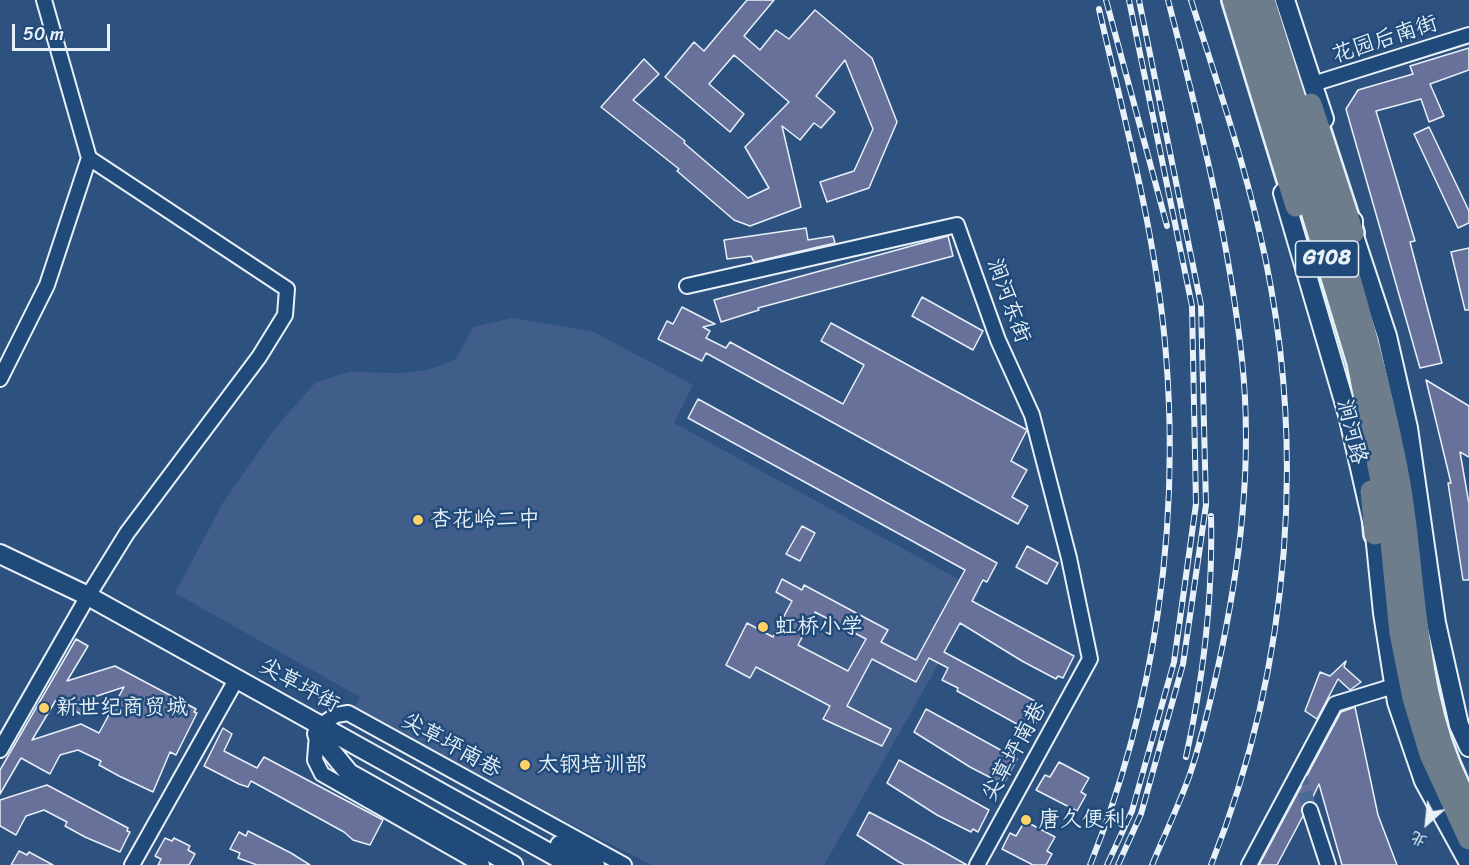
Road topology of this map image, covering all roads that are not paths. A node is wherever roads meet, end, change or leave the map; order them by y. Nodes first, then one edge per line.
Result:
1 (44, 0) edge
2 (1223, 0) edge
3 (1233, 0) edge
4 (1248, 0) edge
5 (1264, 0) edge
6 (1278, 0) edge
7 (1285, 0) edge
8 (1469, 35) edge
9 (1313, 84) junction
10 (89, 159) junction
11 (1353, 233) junction
12 (687, 286) dead end
13 (0, 379) edge
14 (1375, 534) junction
15 (0, 554) edge
16 (0, 566) edge
17 (86, 600) junction
18 (1090, 659) joint
19 (1394, 686) junction
20 (232, 687) junction
21 (319, 730) junction
22 (1469, 747) edge
23 (0, 750) edge
24 (1469, 806) edge
25 (1310, 810) tunnel mouth
26 (1469, 839) edge
27 (1469, 863) edge
28 (132, 865) edge
29 (482, 865) edge
30 (513, 865) edge
31 (551, 865) edge
32 (571, 865) edge
33 (595, 865) edge
34 (624, 865) edge
35 (978, 865) edge
36 (1249, 865) edge
37 (1328, 865) edge

1 - 10 street
2 - 14 main road, 涧河路
3 - 14 main road
4 - 26 main road, 涧河路 / G108
5 - 24 main road, 涧河路 / G108
6 - 11 main road
7 - 9 main road
8 - 9 street, 花园后南街
9 - 11 main road
10 - 13 street
10 - 17 street
11 - 22 main road
12 - 18 street, 涧河东街
14 - 19 main road, 涧河路
15 - 17 main road, 尖草坪街
16 - 17 main road, 尖草坪街
17 - 20 main road, 尖草坪街
17 - 21 main road, 尖草坪街
17 - 23 street
18 - 35 street, 尖草坪南巷
19 - 27 main road, 涧河路
19 - 36 street
20 - 21 main road, 尖草坪街
20 - 28 street
21 - 29 street
21 - 30 main road
21 - 31 main road, 尖草坪街
21 - 32 main road, 尖草坪街
21 - 33 main road
21 - 34 street, 尖草坪南巷
25 - 37 street

